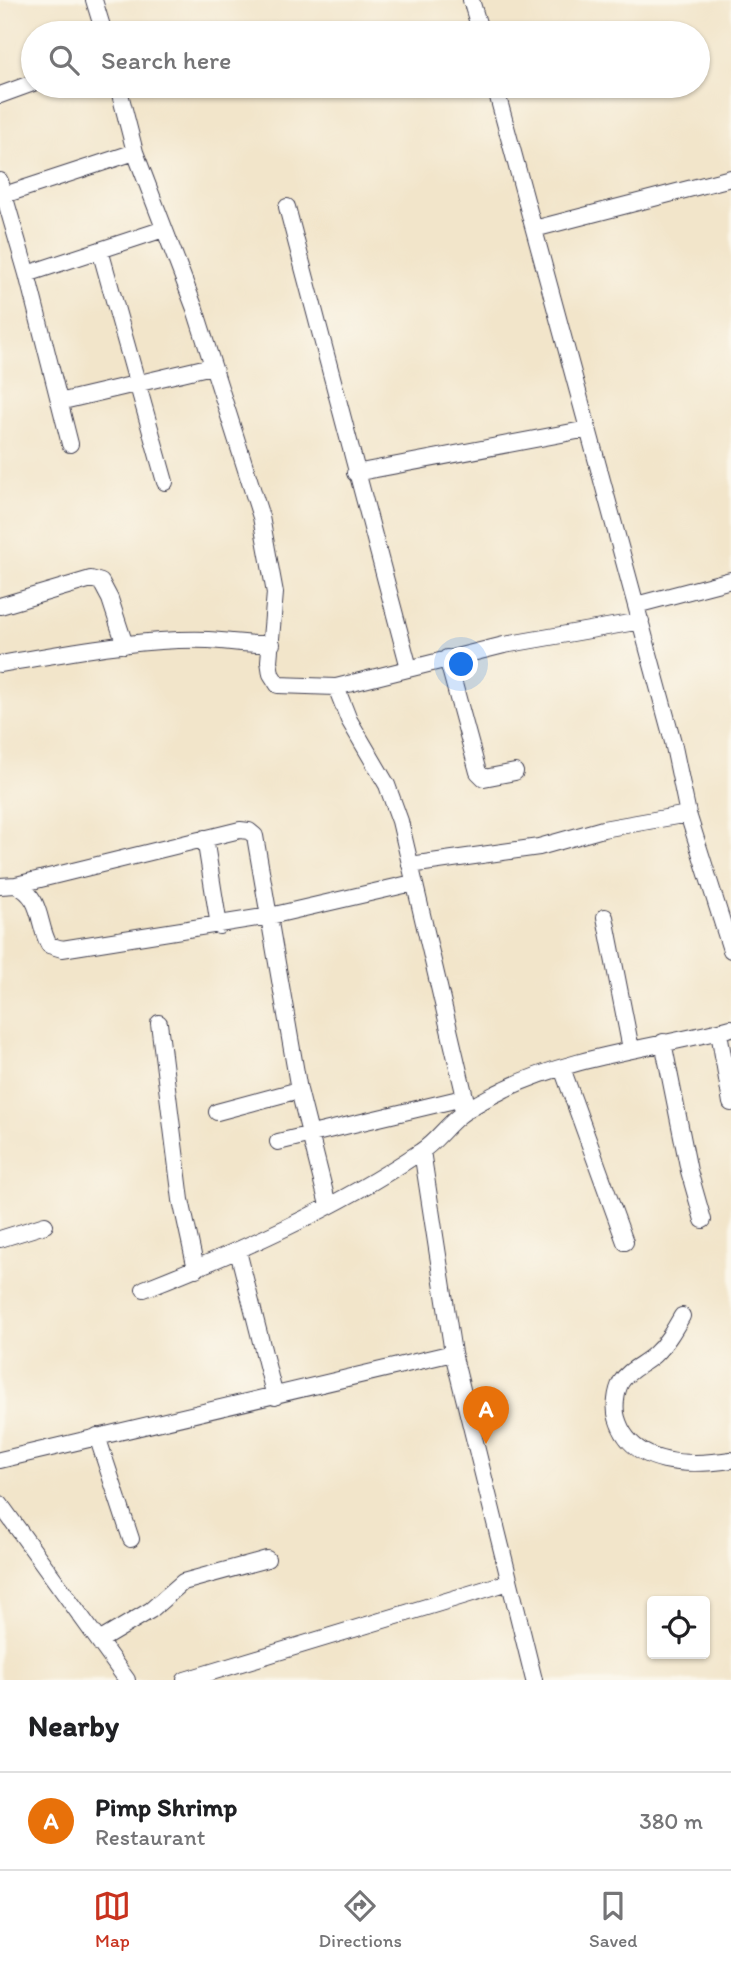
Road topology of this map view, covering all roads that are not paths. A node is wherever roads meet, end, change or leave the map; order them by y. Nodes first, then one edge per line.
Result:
1 (94, 0) edge
2 (471, 0) edge
3 (100, 21) edge
4 (477, 21) edge
5 (21, 87) edge
6 (0, 95) edge
7 (121, 98) edge
8 (498, 98) edge
9 (135, 152) junction
10 (731, 177) edge
11 (2, 188) edge
12 (288, 207) dead end
13 (164, 229) junction
14 (534, 229) junction
15 (100, 250) junction
16 (27, 274) junction
17 (212, 366) junction
18 (137, 383) junction
19 (59, 402) junction
20 (588, 429) junction
21 (70, 444) dead end
22 (355, 473) junction
23 (165, 482) dead end
24 (731, 580) edge
25 (636, 605) junction
26 (0, 606) edge
27 (641, 621) junction
28 (272, 644) junction
29 (124, 645) junction
30 (447, 659) junction
31 (0, 664) edge
32 (409, 668) junction
33 (336, 687) junction
34 (515, 772) dead end
35 (688, 814) junction
36 (205, 838) junction
37 (410, 865) junction
38 (413, 883) junction
39 (8, 886) edge
40 (270, 916) junction
41 (605, 917) dead end
42 (219, 926) junction
43 (731, 950) edge
44 (159, 1023) dead end
45 (725, 1030) edge
46 (663, 1042) junction
47 (631, 1049) junction
48 (562, 1068) junction
49 (299, 1090) junction
50 (731, 1103) edge
51 (466, 1104) junction
52 (216, 1112) dead end
53 (309, 1135) junction
54 (278, 1142) dead end
55 (422, 1151) junction
56 (328, 1205) junction
57 (703, 1220) dead end
58 (45, 1225) dead end
59 (0, 1239) edge
60 (625, 1242) dead end
61 (238, 1251) junction
62 (196, 1269) junction
63 (144, 1289) dead end
64 (682, 1316) dead end
65 (453, 1353) junction
66 (275, 1397) junction
67 (97, 1436) junction
68 (0, 1460) edge
69 (731, 1460) edge
70 (0, 1504) edge
71 (131, 1539) dead end
72 (267, 1559) dead end
73 (509, 1582) junction
74 (99, 1641) junction
75 (127, 1680) edge
76 (185, 1680) edge
77 (534, 1680) edge

1 - 3 street
2 - 4 street
5 - 6 street
7 - 9 street
8 - 14 street
9 - 11 street
9 - 13 street
10 - 14 street
11 - 16 street
12 - 22 street
13 - 15 street
13 - 17 street
14 - 20 street
15 - 16 street
15 - 18 street
16 - 19 street
17 - 18 street
17 - 28 street
18 - 19 street
18 - 23 street
19 - 21 street
20 - 22 street
20 - 25 street
22 - 32 street
24 - 25 street
25 - 27 street
26 - 29 street
27 - 30 street
27 - 35 street
28 - 29 street
28 - 33 street
29 - 31 street
30 - 32 street
30 - 34 street
32 - 33 street
33 - 37 street
35 - 37 street
35 - 43 street
36 - 39 street
36 - 40 street
36 - 42 street
37 - 38 street
38 - 40 street
38 - 51 street
39 - 42 street
40 - 42 street
40 - 49 street
41 - 47 street
44 - 62 street
45 - 46 street
45 - 50 street
46 - 47 street
46 - 57 street
47 - 48 street
48 - 51 street
48 - 60 street
49 - 52 street
49 - 53 street
51 - 53 street
51 - 55 street
53 - 54 street
53 - 56 street
55 - 56 street
55 - 65 street
56 - 61 street
58 - 59 street
61 - 62 street
61 - 66 street
62 - 63 street
64 - 69 street
65 - 66 street
65 - 73 street
66 - 67 street
67 - 68 street
67 - 71 street
70 - 74 street
72 - 74 street
73 - 76 street
73 - 77 street
74 - 75 street

